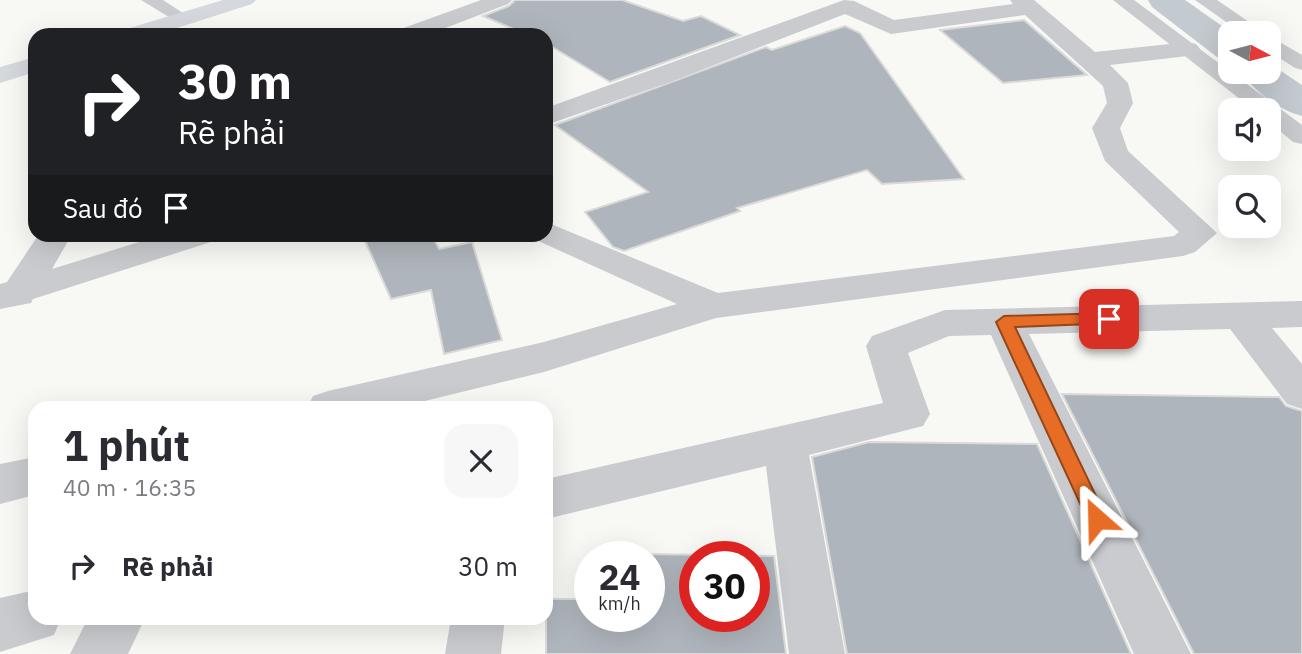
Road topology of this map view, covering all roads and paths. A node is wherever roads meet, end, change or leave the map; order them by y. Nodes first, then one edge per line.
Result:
1 (150, 0) edge
2 (245, 0) edge
3 (501, 0) edge
4 (1122, 0) edge
5 (1204, 0) edge
6 (1025, 4) edge
7 (182, 19) junction
8 (1236, 21) edge
9 (153, 28) edge
10 (425, 28) edge
11 (1188, 49) junction
12 (1281, 50) edge
13 (1092, 60) junction
14 (1302, 64) edge
15 (28, 67) edge
16 (0, 75) edge
17 (1251, 98) edge
18 (553, 114) edge
19 (1281, 121) edge
20 (1302, 136) edge
21 (553, 235) edge
22 (49, 242) edge
23 (177, 242) edge
24 (9, 296) edge
25 (714, 306) junction
26 (1302, 314) edge
27 (1240, 315) junction
28 (1004, 322) junction
29 (1302, 393) edge
30 (358, 401) edge
31 (785, 443) junction
32 (28, 478) edge
33 (0, 484) edge
34 (553, 497) edge
35 (28, 619) edge
36 (0, 625) edge
37 (114, 625) edge
38 (477, 625) edge
39 (98, 654) edge
40 (473, 654) edge
41 (817, 654) edge
42 (1163, 654) edge

1 - 7 lane
2 - 7 street
3 - 10 street
4 - 11 lane
5 - 8 lane
6 - 13 street
6 - 18 street
7 - 9 street
11 - 13 street
11 - 17 lane
12 - 14 lane
13 - 25 street
15 - 16 street
19 - 20 lane
21 - 25 street
22 - 24 street
23 - 24 street
25 - 30 street
26 - 27 street
27 - 28 street
27 - 29 street
28 - 31 street
28 - 42 street
31 - 34 street
31 - 41 street
32 - 33 street
35 - 36 street
37 - 39 street
38 - 40 street

